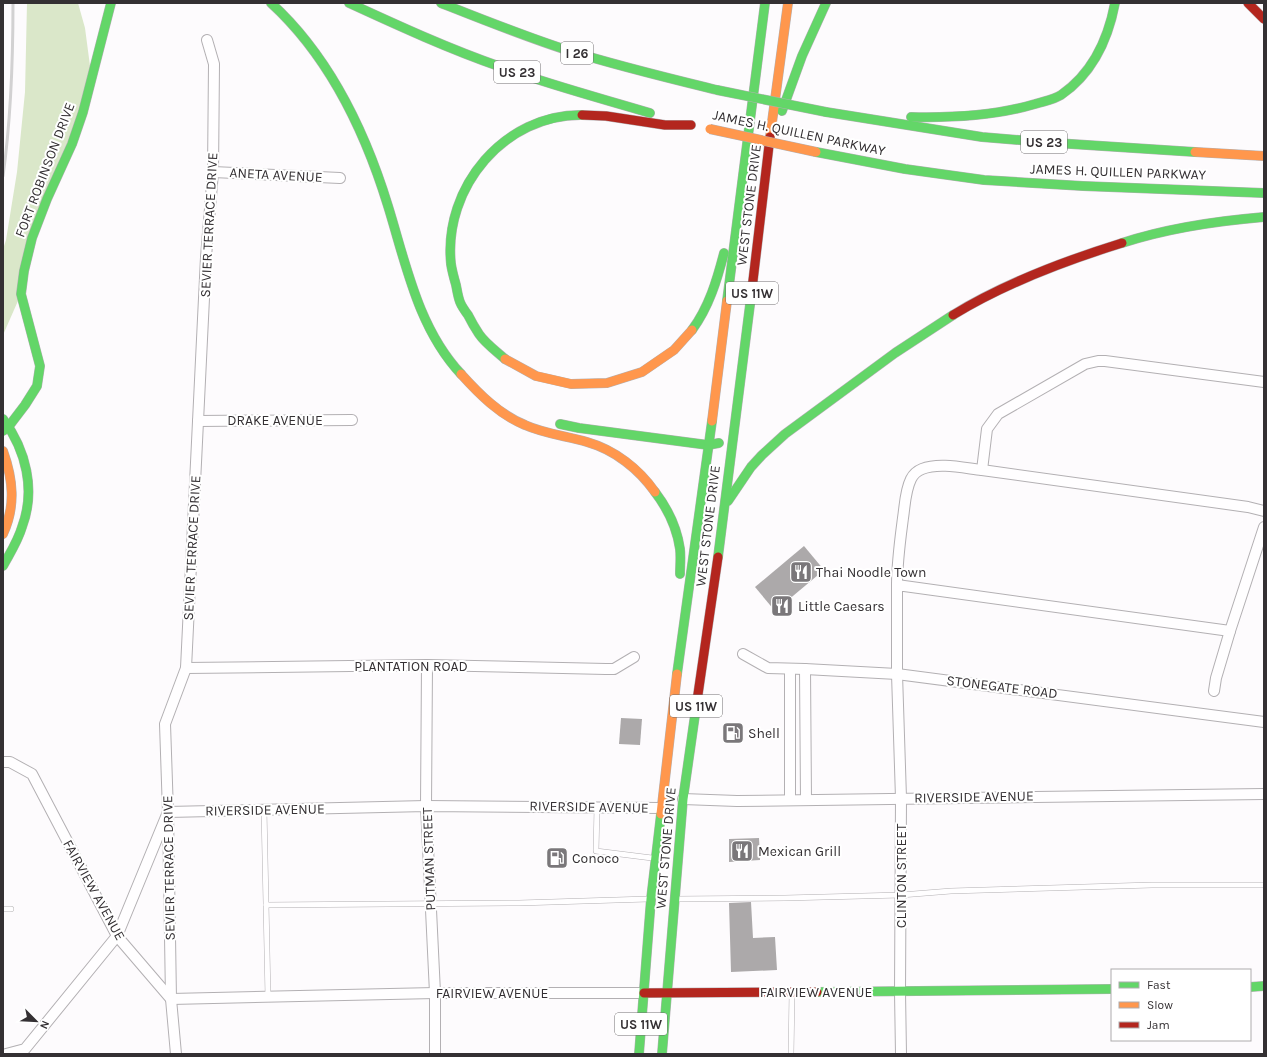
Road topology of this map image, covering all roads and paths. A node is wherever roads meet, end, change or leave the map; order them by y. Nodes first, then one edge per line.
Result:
1 (111, 3) edge
2 (271, 3) edge
3 (349, 3) edge
4 (441, 3) edge
5 (765, 3) edge
6 (788, 3) edge
7 (826, 3) edge
8 (1115, 3) edge
9 (1248, 3) edge
10 (1264, 18) edge
11 (207, 40) dead end
12 (826, 112) junction
13 (701, 127) junction
14 (769, 152) junction
15 (1264, 156) edge
16 (744, 166) junction
17 (213, 172) junction
18 (340, 178) dead end
19 (1264, 193) edge
20 (1264, 216) edge
21 (1264, 382) edge
22 (480, 393) junction
23 (516, 411) dead end
24 (352, 420) dead end
25 (198, 421) junction
26 (551, 422) dead end
27 (5, 425) edge
28 (734, 433) junction
29 (708, 446) junction
30 (3, 452) edge
31 (982, 470) junction
32 (724, 507) junction
33 (1264, 511) edge
34 (1264, 526) edge
35 (3, 534) edge
36 (3, 566) edge
37 (897, 585) junction
38 (1230, 631) junction
39 (681, 638) junction
40 (742, 654) dead end
41 (634, 657) dead end
42 (678, 664) junction
43 (427, 665) junction
44 (186, 668) junction
45 (790, 669) junction
46 (805, 669) junction
47 (897, 674) junction
48 (1214, 691) dead end
49 (1264, 722) edge
50 (3, 762) edge
51 (1264, 794) edge
52 (901, 798) junction
53 (683, 799) junction
54 (790, 800) junction
55 (806, 800) junction
56 (426, 806) junction
57 (598, 807) junction
58 (661, 808) junction
59 (264, 810) junction
60 (168, 812) junction
61 (671, 821) dead end
62 (656, 858) junction
63 (666, 878) dead end
64 (1264, 886) edge
65 (901, 895) junction
66 (651, 899) junction
67 (675, 899) junction
68 (431, 904) junction
69 (266, 905) junction
70 (3, 909) edge
71 (11, 909) dead end
72 (117, 936) junction
73 (1264, 986) edge
74 (1251, 987) edge
75 (1111, 989) edge
76 (792, 992) junction
77 (900, 992) junction
78 (435, 993) junction
79 (644, 993) junction
80 (666, 994) junction
81 (268, 997) junction
82 (171, 999) junction
83 (6, 1054) edge
84 (176, 1054) edge
85 (435, 1054) edge
86 (639, 1054) edge
87 (662, 1054) edge
88 (791, 1054) edge
89 (901, 1054) edge

1 - 27 main road, FORT ROBINSON DRIVE
2 - 22 main road
3 - 13 main road, JAMES H. QUILLEN PARKWAY / US 23
4 - 12 main road, JAMES H. QUILLEN PARKWAY / I 26, bridge
5 - 16 main road, WEST STONE DRIVE / US 11W
6 - 14 main road, WEST STONE DRIVE / US 11W
7 - 14 main road
8 - 12 main road
9 - 10 main road
11 - 17 street, SEVIER TERRACE DRIVE
12 - 15 main road, JAMES H. QUILLEN PARKWAY / US 23
13 - 16 main road
13 - 19 main road, JAMES H. QUILLEN PARKWAY / US 23, bridge
14 - 28 main road, WEST STONE DRIVE / US 11W
16 - 29 main road, WEST STONE DRIVE / US 11W
17 - 18 street, ANETA AVENUE
17 - 25 street, SEVIER TERRACE DRIVE
20 - 32 main road
21 - 31 street
22 - 23 main road
22 - 39 main road
24 - 25 street, DRAKE AVENUE
25 - 44 street, SEVIER TERRACE DRIVE
26 - 29 main road
27 - 36 main road
28 - 29 main road
28 - 32 main road, WEST STONE DRIVE / US 11W
29 - 39 main road, WEST STONE DRIVE / US 11W
30 - 35 main road
31 - 33 street, CLINTON STREET
31 - 37 street, CLINTON STREET
32 - 53 main road, WEST STONE DRIVE / US 11W
34 - 38 street
37 - 38 street
37 - 47 street, CLINTON STREET
38 - 48 street
39 - 42 main road, WEST STONE DRIVE / US 11W
40 - 45 street, STONEGATE ROAD
41 - 43 street, PLANTATION ROAD
42 - 53 main road
42 - 58 main road, WEST STONE DRIVE / US 11W
43 - 44 street, PLANTATION ROAD
43 - 56 street, PUTMAN STREET
44 - 60 street, SEVIER TERRACE DRIVE
45 - 46 street, STONEGATE ROAD
45 - 54 street
46 - 47 street, STONEGATE ROAD
46 - 55 street
47 - 49 street, STONEGATE ROAD
47 - 52 street, CLINTON STREET
50 - 72 street, FAIRVIEW AVENUE
51 - 52 street, RIVERSIDE AVENUE
52 - 55 street, RIVERSIDE AVENUE
52 - 65 street, CLINTON STREET
53 - 54 street, RIVERSIDE AVENUE
53 - 67 main road, WEST STONE DRIVE / US 11W
54 - 55 street, RIVERSIDE AVENUE
56 - 57 street, RIVERSIDE AVENUE
56 - 59 street, RIVERSIDE AVENUE
56 - 68 street, PUTMAN STREET
57 - 58 street, RIVERSIDE AVENUE
57 - 62 lane
58 - 61 main road
58 - 62 main road, WEST STONE DRIVE / US 11W
59 - 60 street, RIVERSIDE AVENUE
59 - 69 lane
60 - 72 street
60 - 82 street, SEVIER TERRACE DRIVE
62 - 66 main road, WEST STONE DRIVE / US 11W
63 - 67 main road
64 - 65 lane
65 - 67 lane
65 - 77 street, CLINTON STREET
66 - 68 lane
66 - 79 main road, WEST STONE DRIVE / US 11W
67 - 80 main road, WEST STONE DRIVE / US 11W
68 - 69 lane
68 - 78 street, PUTMAN STREET
69 - 81 lane
70 - 71 lane
72 - 82 street, FAIRVIEW AVENUE
72 - 83 street
73 - 74 main road
75 - 77 main road, FAIRVIEW AVENUE
76 - 77 main road, FAIRVIEW AVENUE
76 - 80 main road, FAIRVIEW AVENUE
76 - 88 lane
77 - 89 street, CLINTON STREET
78 - 79 street, FAIRVIEW AVENUE
78 - 81 street, FAIRVIEW AVENUE
78 - 85 street, PUTMAN STREET
79 - 80 main road, FAIRVIEW AVENUE
79 - 86 main road, WEST STONE DRIVE / US 11W
80 - 87 main road, WEST STONE DRIVE / US 11W
81 - 82 street, FAIRVIEW AVENUE
82 - 84 street, SEVIER TERRACE DRIVE

